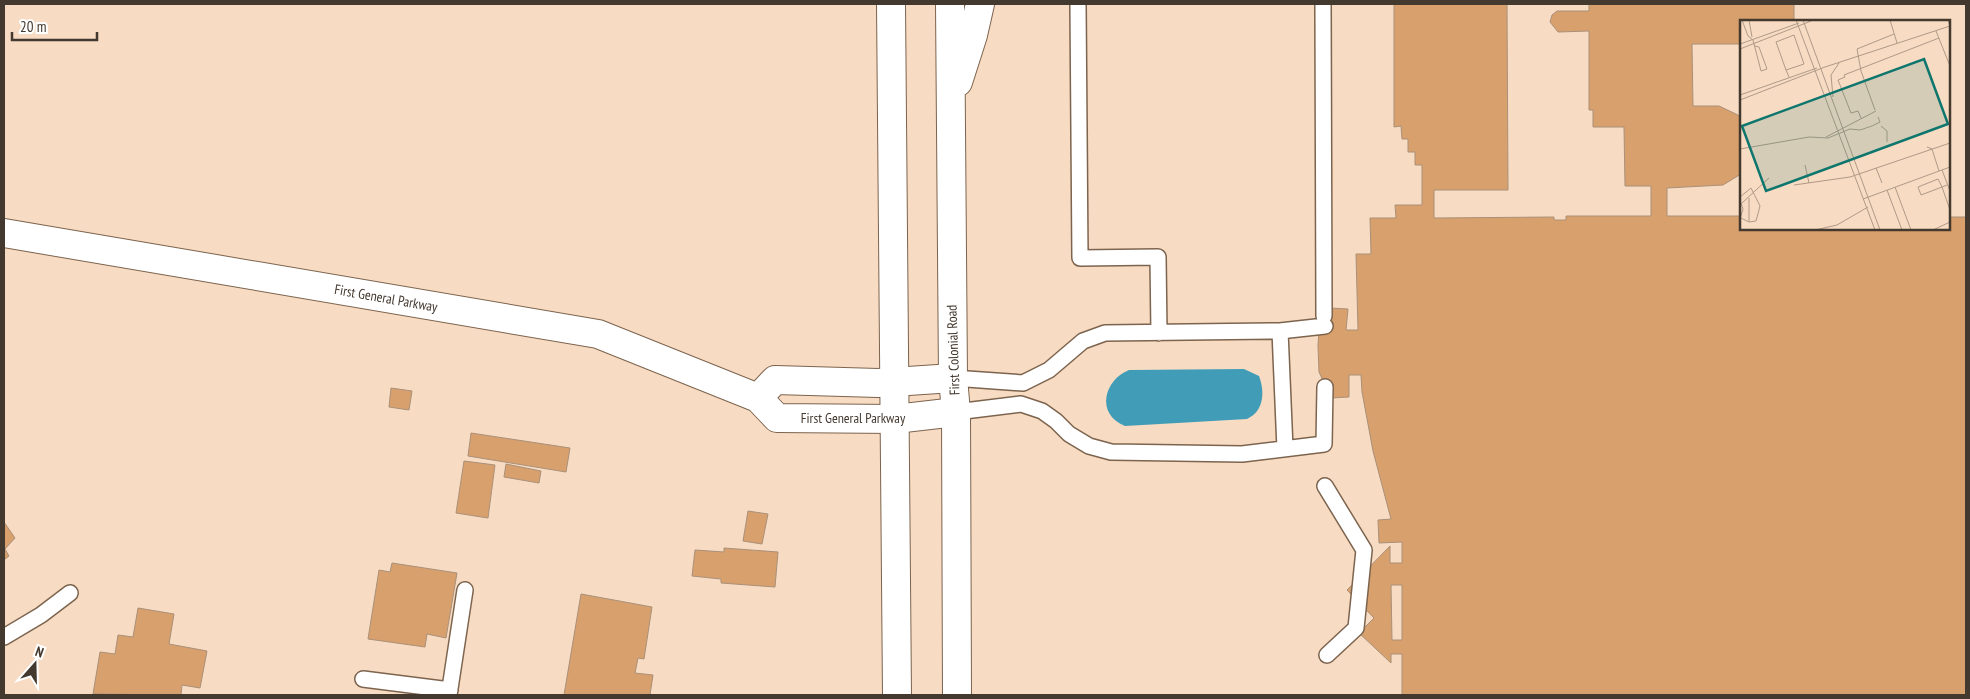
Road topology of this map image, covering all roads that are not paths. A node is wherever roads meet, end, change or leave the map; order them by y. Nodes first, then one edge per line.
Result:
1 (884, 4) edge
2 (891, 4) edge
3 (950, 4) edge
4 (980, 4) edge
5 (1078, 4) edge
6 (1323, 4) edge
7 (950, 108) junction
8 (4, 233) edge
9 (1280, 331) junction
10 (1159, 333) junction
11 (952, 378) junction
12 (894, 382) junction
13 (1325, 387) dead end
14 (758, 398) junction
15 (956, 412) junction
16 (895, 419) junction
17 (1285, 449) junction
18 (1325, 486) dead end
19 (465, 590) dead end
20 (70, 593) dead end
21 (4, 637) edge
22 (1327, 655) dead end
23 (363, 679) dead end
24 (450, 693) edge
25 (897, 695) edge
26 (957, 695) edge

1 - 2 lane
2 - 12 main road
3 - 7 main road, First Colonial Road
4 - 7 main road
5 - 10 lane
6 - 9 lane
7 - 11 main road, First Colonial Road
8 - 14 main road, First General Parkway
9 - 10 lane
9 - 17 lane
10 - 11 lane
11 - 12 main road
11 - 15 main road, First Colonial Road
12 - 14 main road
12 - 16 main road
13 - 17 lane
14 - 16 main road, First General Parkway
15 - 16 main road, First General Parkway
15 - 17 lane
15 - 26 main road, First Colonial Road
16 - 25 main road
18 - 22 lane
19 - 24 lane
20 - 21 lane
23 - 24 lane

